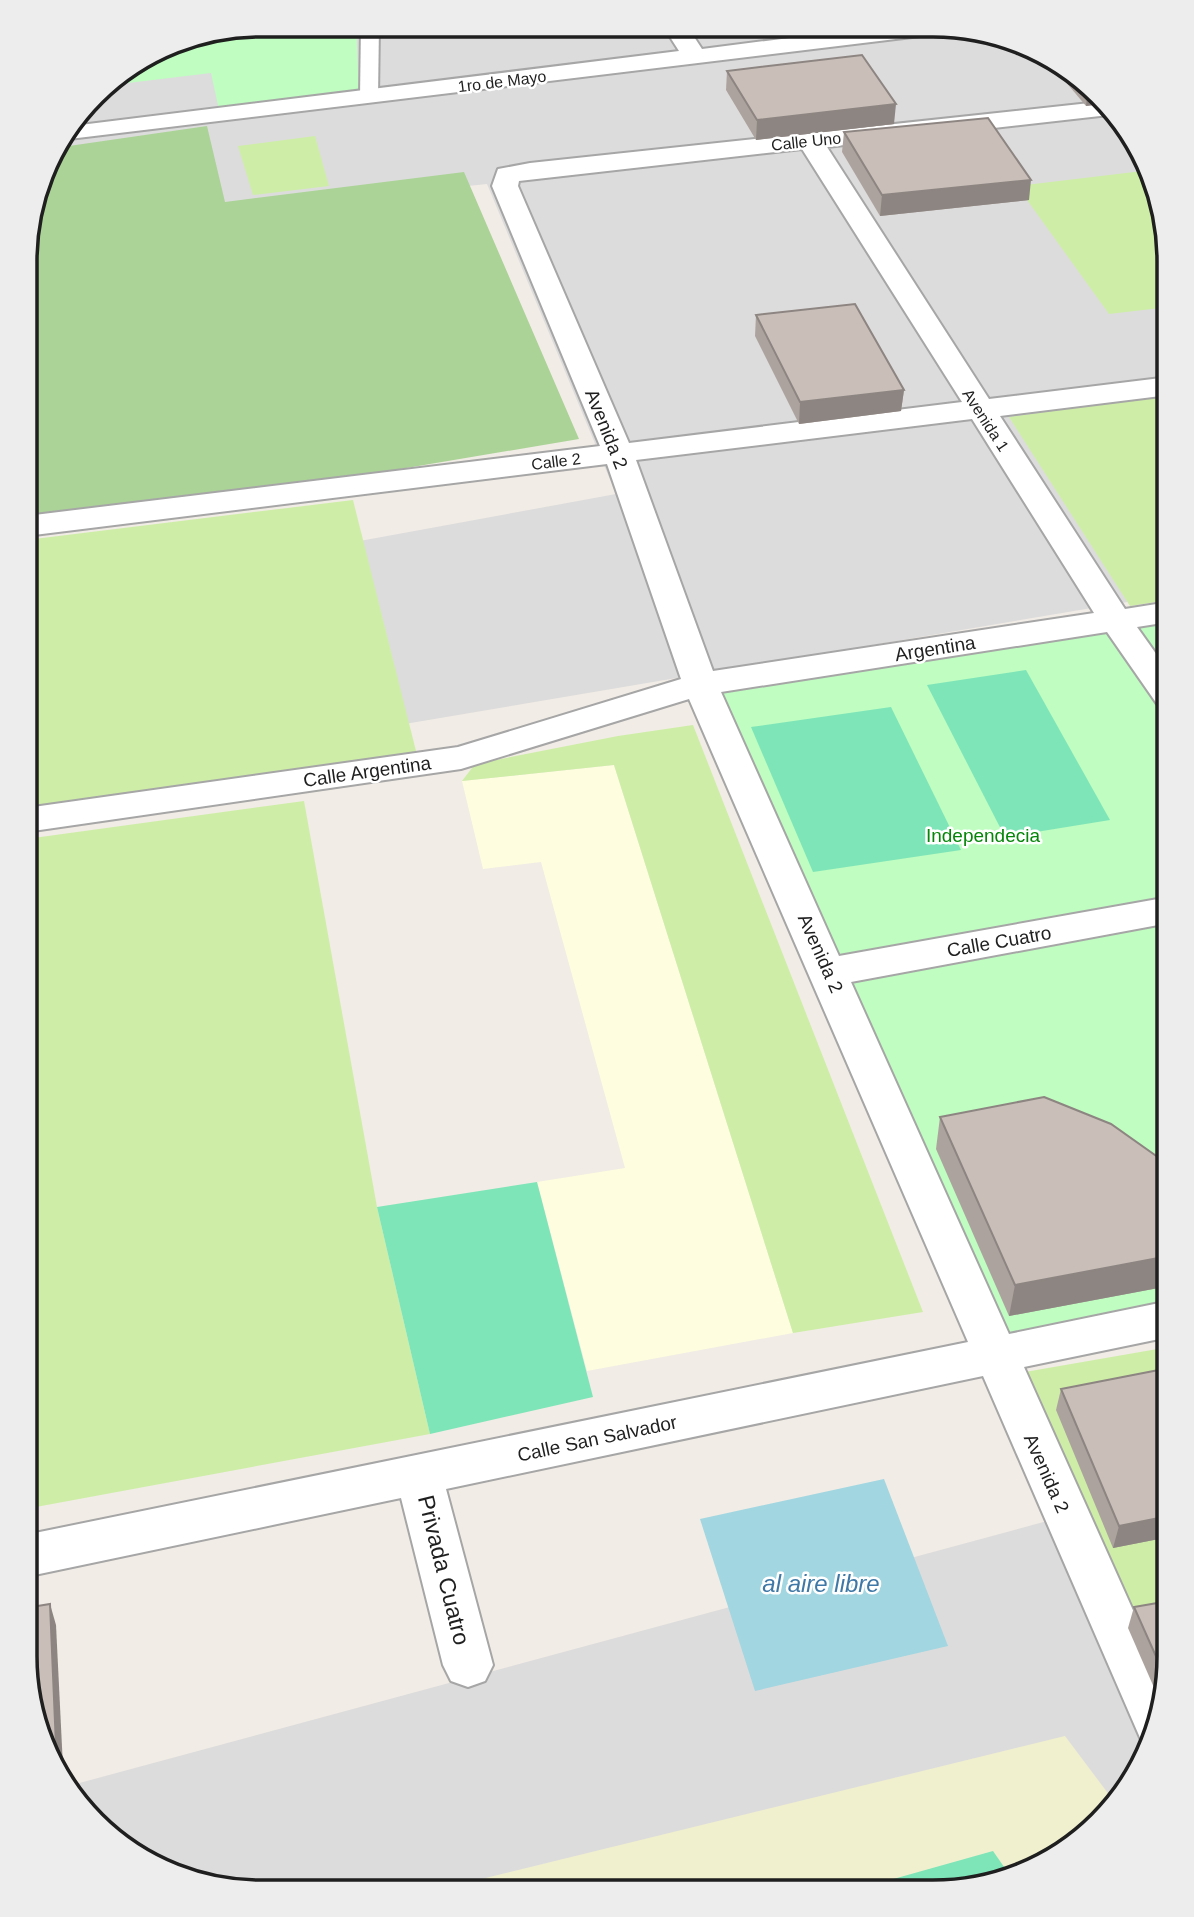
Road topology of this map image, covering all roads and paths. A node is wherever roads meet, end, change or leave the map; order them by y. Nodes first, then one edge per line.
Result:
1 (370, 37) edge
2 (682, 37) edge
3 (854, 37) edge
4 (696, 58) junction
5 (369, 97) junction
6 (1099, 110) edge
7 (78, 132) edge
8 (810, 141) junction
9 (507, 175) joint
10 (1157, 388) edge
11 (979, 410) junction
12 (618, 453) junction
13 (37, 525) edge
14 (1157, 614) edge
15 (1116, 621) junction
16 (1157, 679) edge
17 (700, 684) junction
18 (37, 818) edge
19 (1157, 912) edge
20 (830, 972) junction
21 (1157, 1322) edge
22 (995, 1356) junction
23 (419, 1475) junction
24 (37, 1554) edge
25 (468, 1665) dead end
26 (1151, 1708) edge

1 - 5 lane
2 - 4 street
3 - 4 street, 1ro de Mayo
4 - 5 street, 1ro de Mayo
5 - 7 street, 1ro de Mayo
6 - 8 street, Calle Uno
8 - 9 street, Calle Uno
8 - 11 street, Avenida 1
9 - 12 street, Avenida 2
10 - 11 street, Calle 2
11 - 12 street, Calle 2
11 - 15 street, Avenida 1
12 - 13 street, Calle 2
12 - 17 street, Avenida 2
14 - 15 street, Argentina
15 - 16 street, Avenida 1
15 - 17 street, Argentina
17 - 18 street, Calle Argentina
17 - 20 street, Avenida 2
19 - 20 street, Calle Cuatro
20 - 22 street, Avenida 2
21 - 22 street, Calle San Salvador
22 - 23 street, Calle San Salvador
22 - 26 street, Avenida 2
23 - 24 street, Calle San Salvador
23 - 25 street, Privada Cuatro

